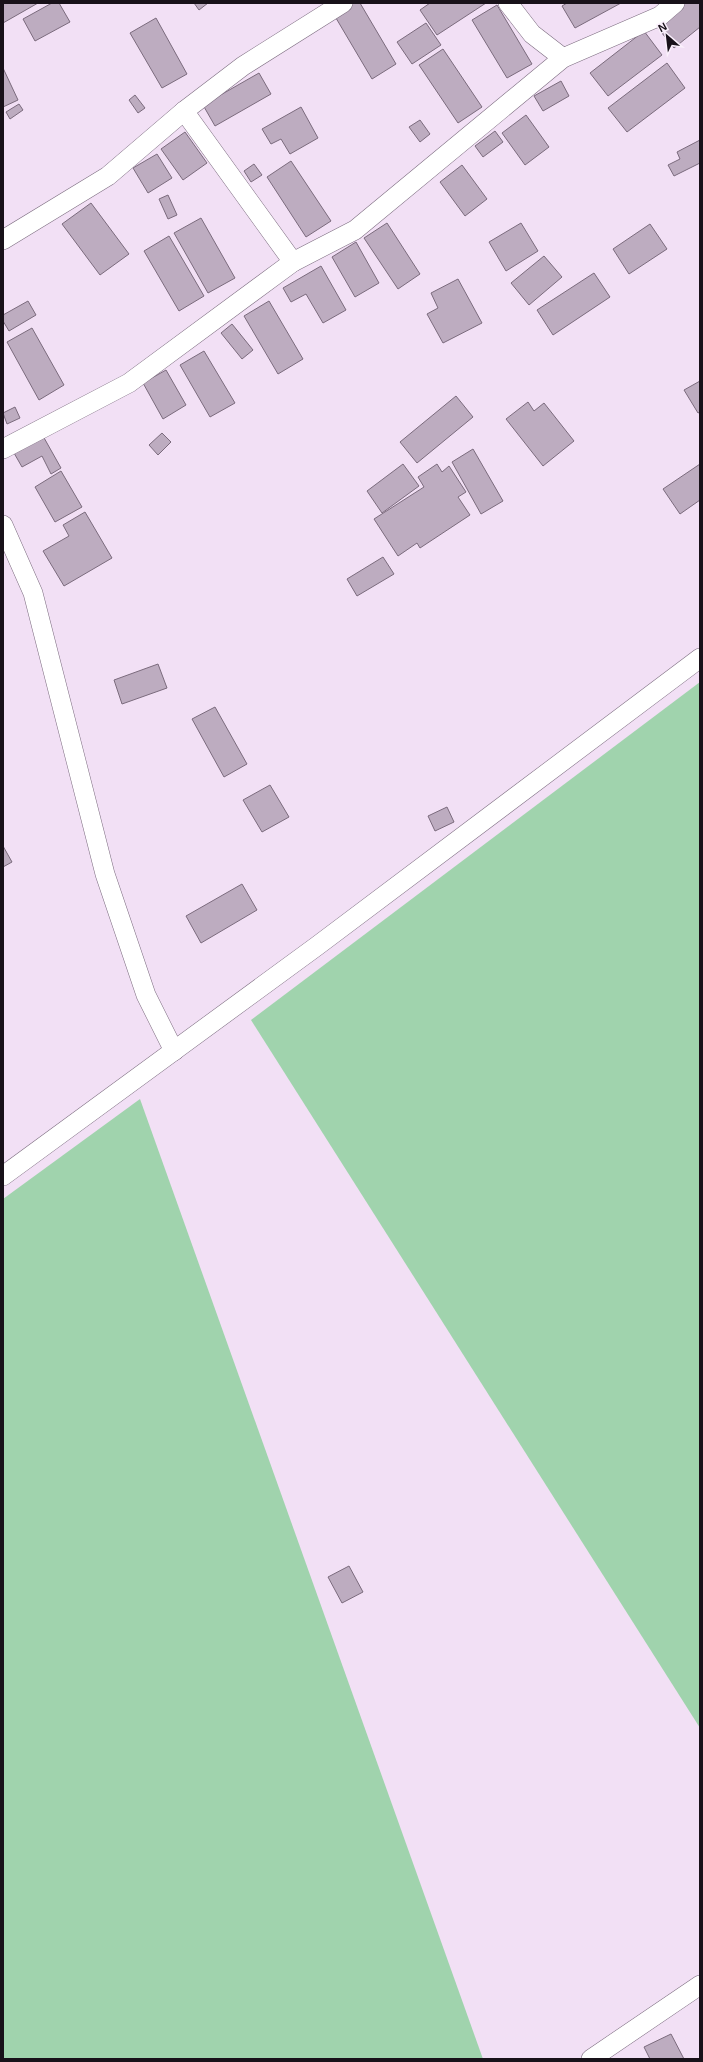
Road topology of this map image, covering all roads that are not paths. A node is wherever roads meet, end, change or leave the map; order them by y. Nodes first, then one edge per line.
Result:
1 (343, 3) edge
2 (508, 3) edge
3 (675, 3) edge
4 (563, 58) junction
5 (184, 110) junction
6 (3, 240) edge
7 (293, 262) junction
8 (3, 449) edge
9 (3, 525) edge
10 (700, 658) edge
11 (174, 1052) junction
12 (3, 1176) edge
13 (700, 1985) edge
14 (590, 2059) edge

1 - 5 street
2 - 4 street
3 - 4 street
4 - 7 street
5 - 6 street
5 - 7 street
7 - 8 street
9 - 11 street
10 - 11 street
11 - 12 street
13 - 14 street

